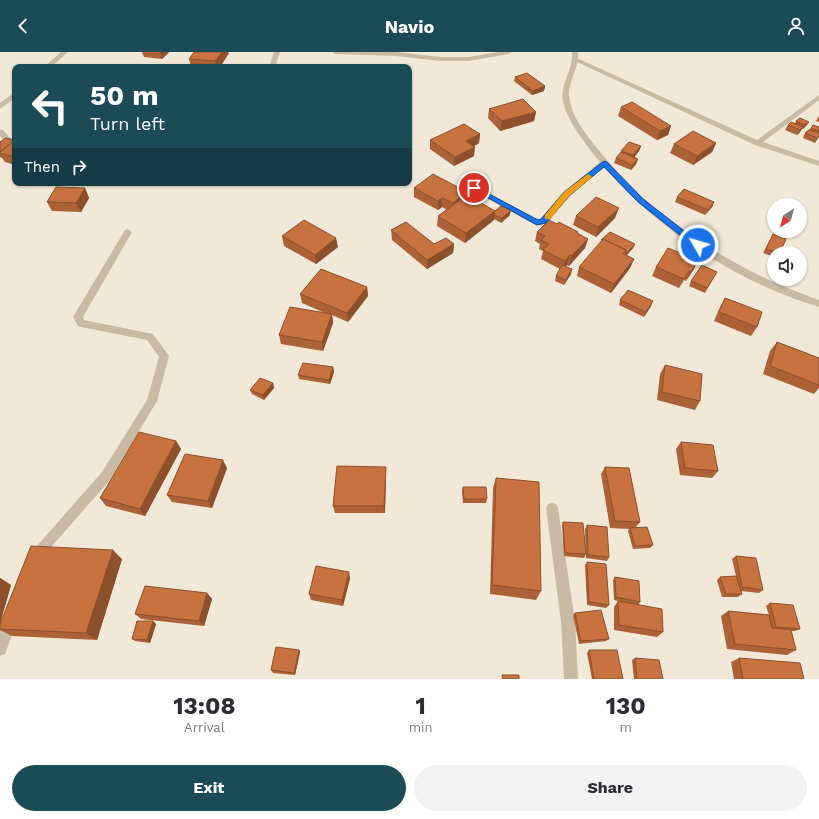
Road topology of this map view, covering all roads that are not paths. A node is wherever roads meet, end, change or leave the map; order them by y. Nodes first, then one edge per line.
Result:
1 (65, 52) edge
2 (277, 52) edge
3 (335, 52) edge
4 (509, 52) edge
5 (576, 56) edge
6 (51, 64) edge
7 (273, 64) edge
8 (819, 96) edge
9 (12, 97) edge
10 (0, 107) edge
11 (0, 132) edge
12 (8, 141) edge
13 (758, 143) junction
14 (604, 163) junction
15 (819, 164) edge
16 (474, 188) dead end
17 (128, 232) dead end
18 (819, 304) edge
19 (552, 508) dead end
20 (33, 565) edge
21 (15, 608) edge
22 (0, 649) edge
23 (571, 679) edge

1 - 6 street
2 - 7 street
3 - 4 street
5 - 13 street
5 - 14 street
8 - 13 street
9 - 10 street
11 - 12 street
13 - 15 street
14 - 16 street
14 - 18 street
17 - 20 street
19 - 23 street
21 - 22 street

